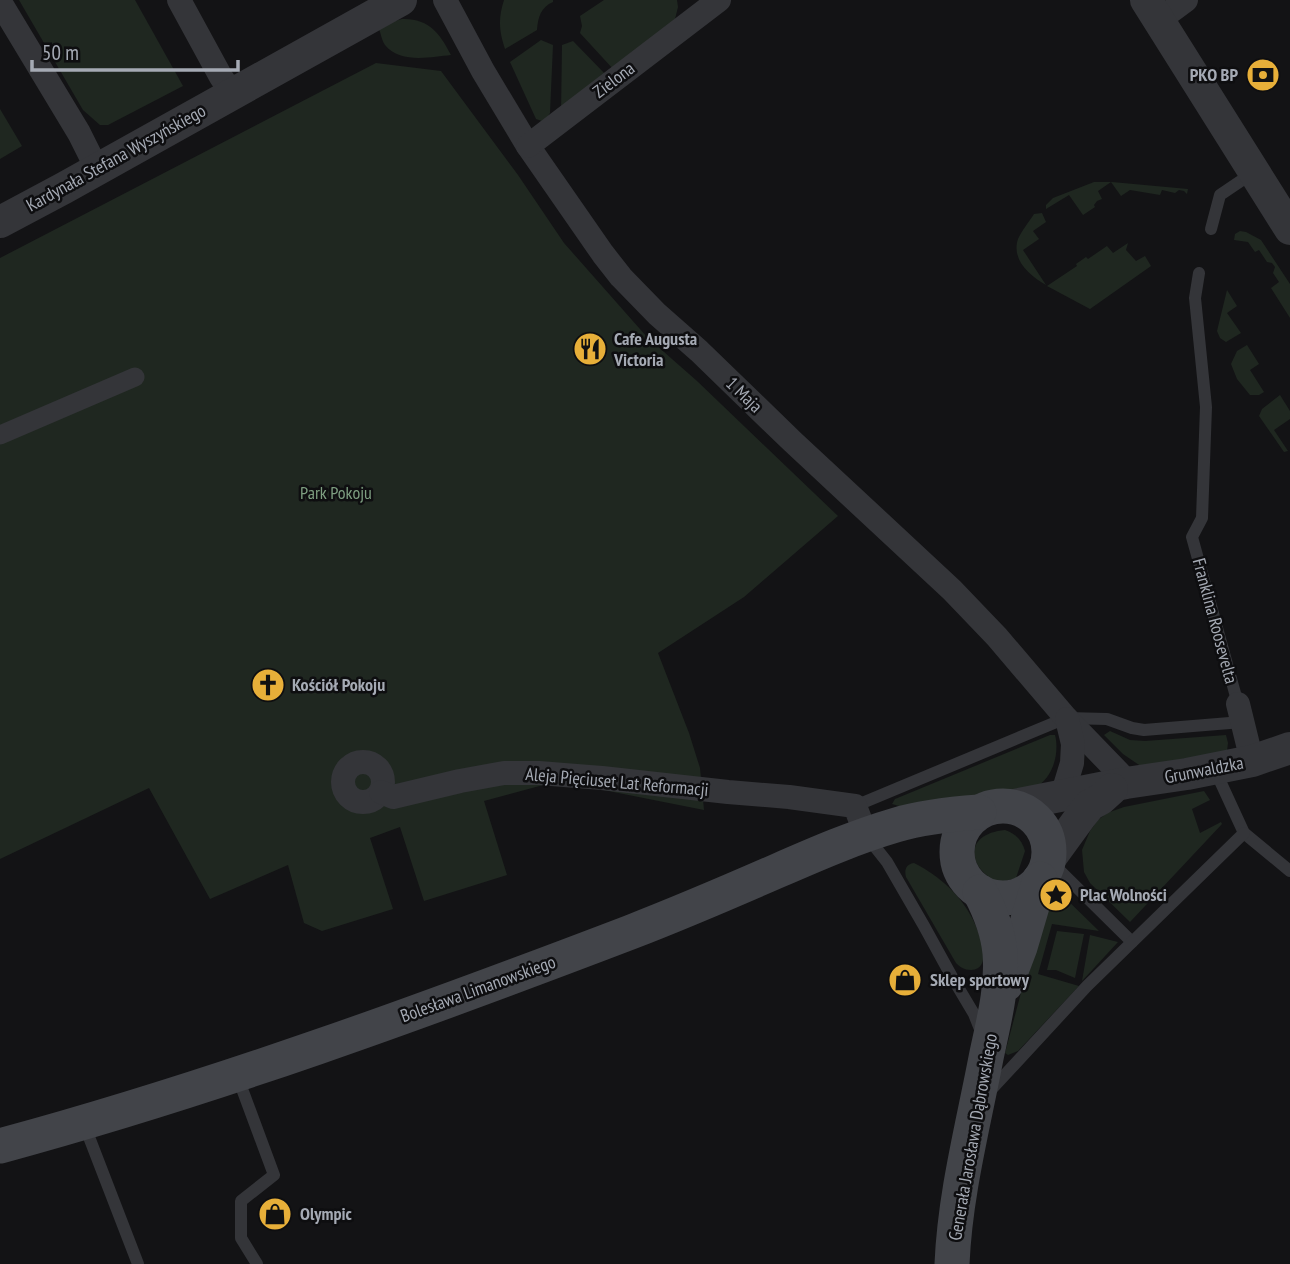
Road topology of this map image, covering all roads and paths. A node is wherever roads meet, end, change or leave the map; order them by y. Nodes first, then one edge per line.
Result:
1 (179, 0) edge
2 (401, 0) edge
3 (445, 0) edge
4 (1186, 0) edge
5 (0, 2) edge
6 (705, 5) edge
7 (1152, 10) edge
8 (232, 93) junction
9 (528, 146) junction
10 (97, 169) junction
11 (1254, 172) junction
12 (0, 222) edge
13 (1211, 229) dead end
14 (1290, 229) edge
15 (1199, 273) dead end
16 (135, 377) dead end
17 (0, 435) edge
18 (1240, 713) junction
19 (1066, 718) junction
20 (1290, 748) edge
21 (1252, 761) junction
22 (1214, 768) junction
23 (1116, 785) junction
24 (381, 792) dead end
25 (1062, 796) junction
26 (994, 809) junction
27 (861, 821) junction
28 (1244, 833) junction
29 (957, 855) junction
30 (1045, 870) junction
31 (1290, 871) edge
32 (980, 892) junction
33 (1132, 942) junction
34 (997, 1011) junction
35 (988, 1050) junction
36 (236, 1074) junction
37 (977, 1104) junction
38 (84, 1124) junction
39 (0, 1146) edge
40 (138, 1264) edge
41 (257, 1264) edge
42 (953, 1264) edge

1 - 8 street
2 - 8 street, Kardynała Stefana Wyszyńskiego
3 - 9 street, 1 Maja
4 - 7 street
5 - 10 street
6 - 9 street, Zielona
7 - 11 street
8 - 10 street, Kardynała Stefana Wyszyńskiego
9 - 19 street, 1 Maja
10 - 12 street, Kardynała Stefana Wyszyńskiego
11 - 13 lane
11 - 14 street
15 - 18 lane, Franklina Roosevelta
16 - 17 street
18 - 19 lane
18 - 21 street, Franklina Roosevelta
19 - 23 street, 1 Maja
19 - 25 street, 1 Maja
19 - 27 lane
20 - 21 street, Grunwaldzka
21 - 22 street, Grunwaldzka
22 - 23 street, Grunwaldzka
22 - 28 lane
23 - 25 street
23 - 30 street
24 - 27 street, Aleja Pięciuset Lat Reformacji
25 - 26 street
26 - 27 main road
26 - 29 main road
26 - 30 main road
27 - 29 main road
27 - 35 lane
27 - 36 main road, Bolesława Limanowskiego
28 - 31 lane
28 - 33 lane
29 - 32 main road
30 - 32 main road
30 - 33 lane
30 - 34 main road
32 - 34 main road
33 - 37 lane
34 - 35 main road, Generała Jarosława Dąbrowskiego
35 - 37 main road, Generała Jarosława Dąbrowskiego
36 - 38 main road, Bolesława Limanowskiego
36 - 41 lane
37 - 42 main road, Generała Jarosława Dąbrowskiego
38 - 39 main road, Bolesława Limanowskiego
38 - 40 lane

